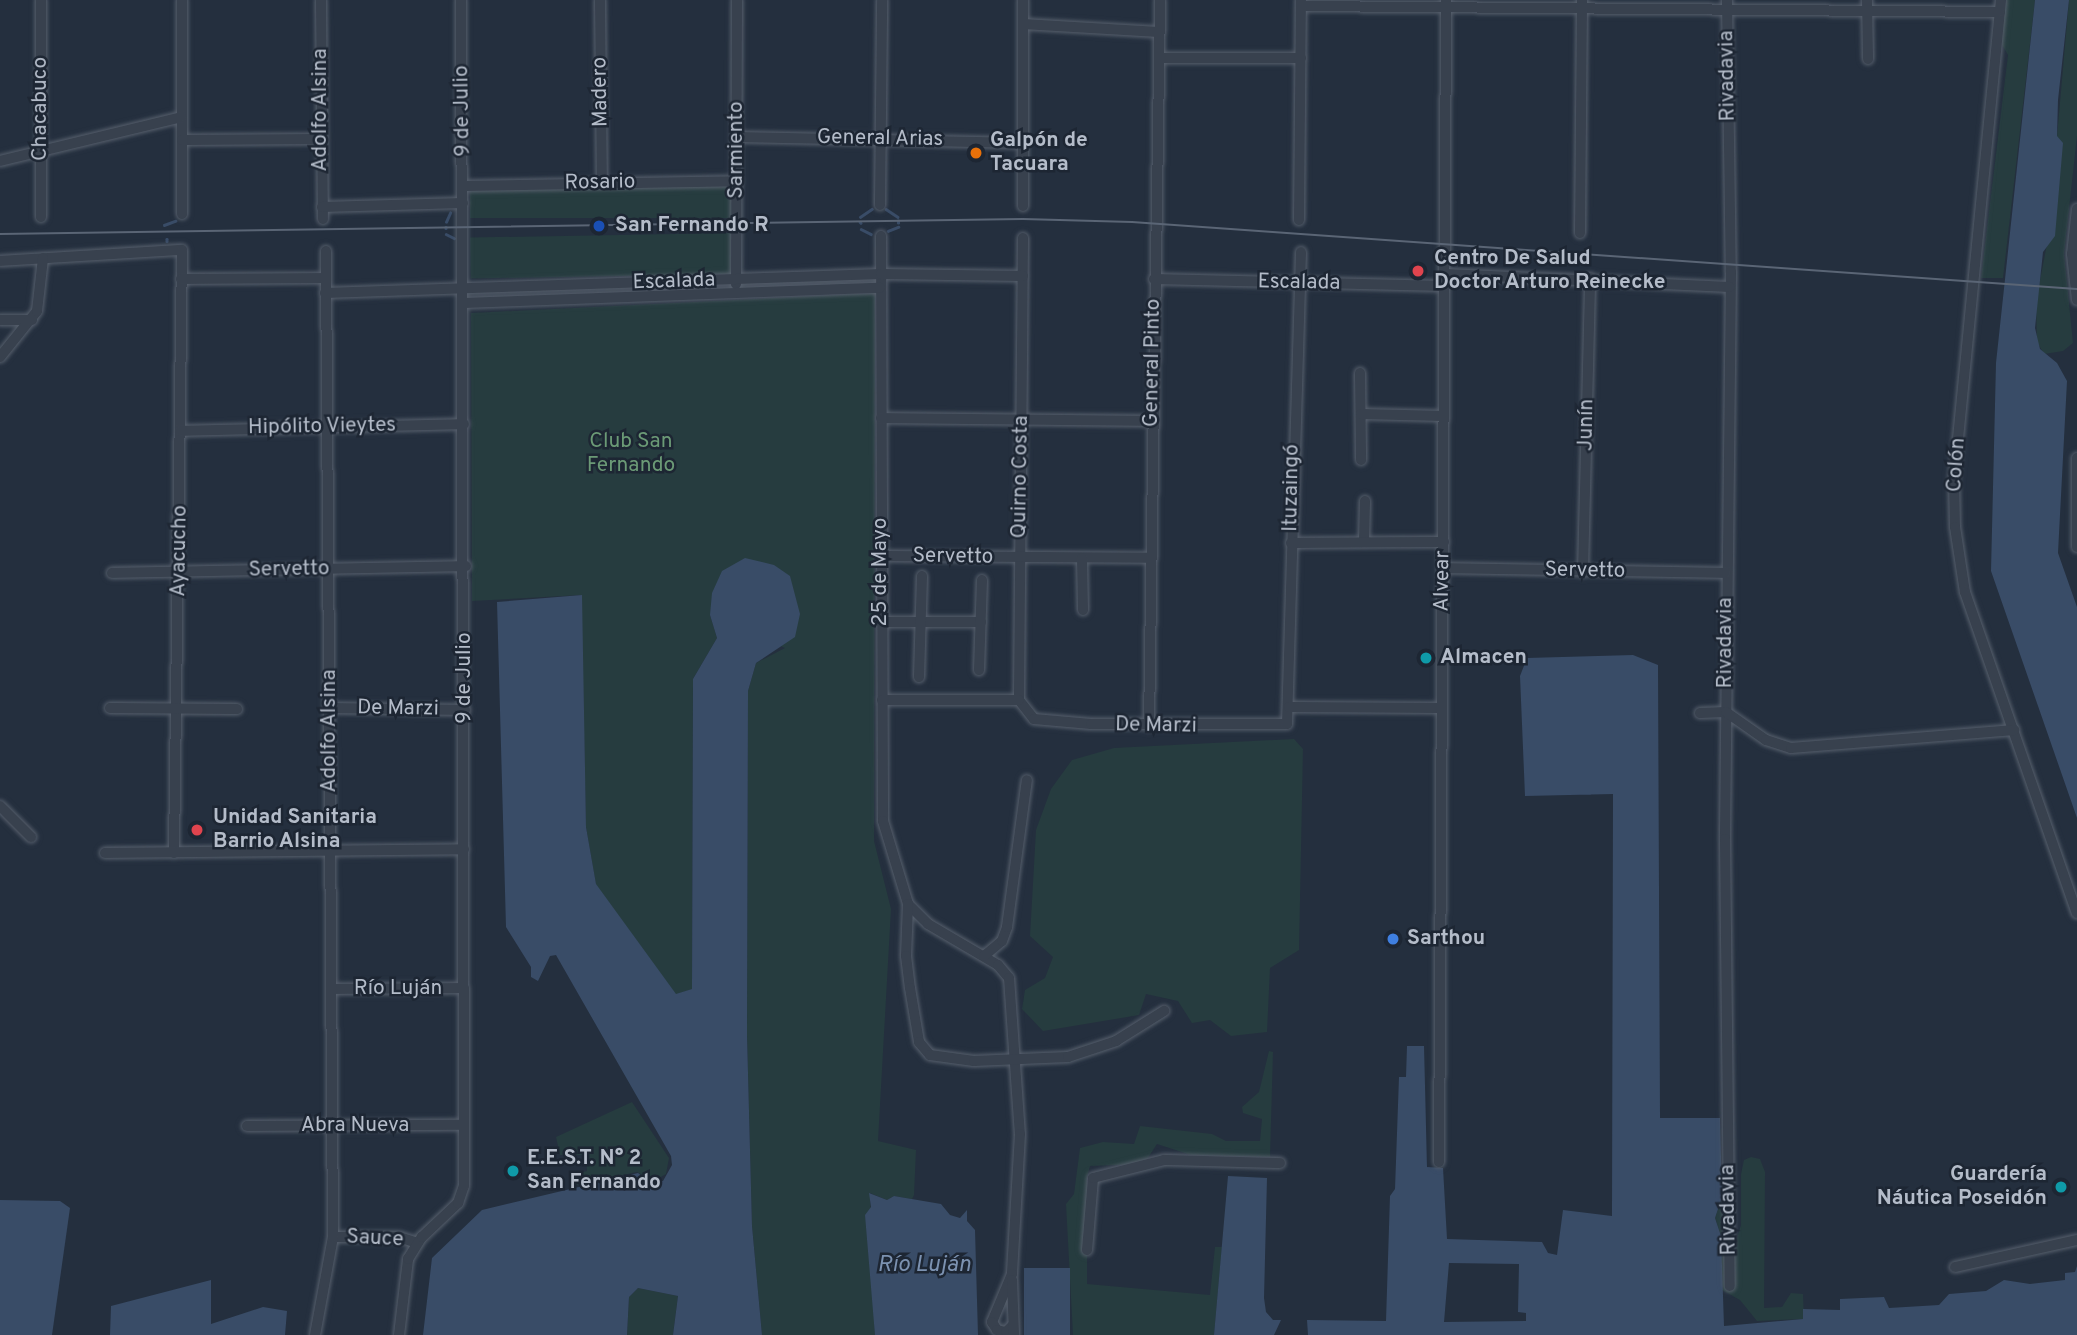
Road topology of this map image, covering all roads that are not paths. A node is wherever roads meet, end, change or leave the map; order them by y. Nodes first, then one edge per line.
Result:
1 (41, 0) edge
2 (182, 0) edge
3 (321, 0) edge
4 (461, 0) edge
5 (600, 0) edge
6 (737, 0) edge
7 (882, 0) edge
8 (1017, 0) edge
9 (1023, 0) edge
10 (1160, 0) edge
11 (1301, 3) edge
12 (1446, 4) edge
13 (1582, 4) edge
14 (1727, 4) edge
15 (1867, 4) edge
16 (2000, 6) edge
17 (1023, 24) junction
18 (1159, 32) junction
19 (1159, 58) junction
20 (1301, 58) junction
21 (1868, 59) dead end
22 (182, 117) junction
23 (737, 137) junction
24 (881, 138) junction
25 (321, 139) junction
26 (182, 140) junction
27 (1023, 143) junction
28 (41, 150) junction
29 (0, 161) edge
30 (737, 181) junction
31 (602, 183) junction
32 (464, 186) junction
33 (463, 203) junction
34 (880, 205) dead end
35 (1023, 206) dead end
36 (322, 207) junction
37 (2077, 209) edge
38 (182, 214) dead end
39 (41, 217) dead end
40 (323, 219) dead end
41 (1299, 220) dead end
42 (1580, 233) dead end
43 (881, 236) dead end
44 (1023, 238) dead end
45 (326, 251) dead end
46 (1301, 252) dead end
47 (43, 258) junction
48 (0, 261) edge
49 (2076, 268) edge
50 (881, 274) junction
51 (1445, 274) junction
52 (1023, 276) junction
53 (325, 278) junction
54 (1590, 278) junction
55 (181, 279) junction
56 (736, 279) junction
57 (1154, 279) junction
58 (1299, 284) junction
59 (1445, 286) junction
60 (463, 287) junction
61 (1730, 287) junction
62 (880, 288) junction
63 (325, 293) junction
64 (736, 297) junction
65 (2077, 300) edge
66 (464, 303) junction
67 (0, 320) edge
68 (33, 320) junction
69 (0, 357) edge
70 (1360, 373) dead end
71 (1361, 414) junction
72 (1444, 415) junction
73 (881, 418) junction
74 (1021, 419) junction
75 (1152, 421) junction
76 (464, 424) junction
77 (326, 427) junction
78 (180, 431) junction
79 (2077, 458) edge
80 (1361, 460) dead end
81 (1365, 502) dead end
82 (1364, 542) junction
83 (1444, 542) junction
84 (1291, 543) junction
85 (2077, 547) edge
86 (882, 556) junction
87 (1019, 558) junction
88 (1082, 558) junction
89 (1150, 558) junction
90 (466, 566) junction
91 (1444, 568) junction
92 (329, 569) junction
93 (1583, 572) junction
94 (112, 573) dead end
95 (180, 573) junction
96 (1726, 573) junction
97 (922, 576) dead end
98 (982, 580) dead end
99 (1083, 610) dead end
100 (881, 622) junction
101 (921, 622) junction
102 (981, 622) junction
103 (979, 670) dead end
104 (919, 677) dead end
105 (1019, 700) junction
106 (882, 701) junction
107 (1289, 707) junction
108 (110, 708) dead end
109 (330, 708) junction
110 (1442, 708) junction
111 (177, 709) junction
112 (237, 709) dead end
113 (465, 709) junction
114 (1726, 712) junction
115 (1700, 713) dead end
116 (1027, 715) joint
117 (1287, 724) joint
118 (1149, 726) junction
119 (2014, 730) junction
120 (1027, 780) dead end
121 (0, 806) edge
122 (31, 837) dead end
123 (464, 849) junction
124 (331, 851) junction
125 (174, 852) junction
126 (105, 853) dead end
127 (908, 904) junction
128 (2077, 913) edge
129 (984, 956) junction
130 (464, 988) junction
131 (331, 989) junction
132 (1164, 1011) dead end
133 (1014, 1057) junction
134 (463, 1125) junction
135 (247, 1126) dead end
136 (331, 1126) junction
137 (1439, 1162) dead end
138 (1280, 1163) dead end
139 (333, 1237) junction
140 (2077, 1240) edge
141 (417, 1243) junction
142 (1087, 1250) dead end
143 (1955, 1267) dead end
144 (1012, 1274) junction
145 (1730, 1286) dead end
146 (1013, 1330) edge
147 (315, 1335) edge
148 (399, 1335) edge

1 - 28 street, Chacabuco
2 - 22 street
3 - 25 street, Adolfo Alsina
4 - 32 street, 9 de Julio
5 - 31 street, Madero
6 - 23 street, Sarmiento
7 - 24 street
8 - 9 street
9 - 17 street
10 - 18 street, General Pinto
11 - 12 street
11 - 20 street
12 - 13 street
12 - 51 street, Alvear
13 - 14 street
13 - 42 street
14 - 15 street
14 - 61 street, Rivadavia
15 - 16 street
15 - 21 street
16 - 119 street, Colón
17 - 18 street
17 - 27 street
18 - 19 street, General Pinto
19 - 20 street
19 - 57 street, General Pinto
20 - 41 street
22 - 26 street
22 - 28 street
23 - 24 street, General Arias
23 - 30 street, Sarmiento
24 - 27 street, General Arias
24 - 34 street
25 - 26 street
25 - 36 street, Adolfo Alsina
26 - 38 street
27 - 35 street
28 - 29 street
28 - 39 street, Chacabuco
30 - 31 street, Rosario
30 - 56 street, Sarmiento
31 - 32 street, Rosario
32 - 33 street, 9 de Julio
33 - 36 street
33 - 60 street, 9 de Julio
36 - 40 street, Adolfo Alsina
37 - 49 street
43 - 50 street, 25 de Mayo
44 - 52 street, Quirno Costa
45 - 53 street, Adolfo Alsina
46 - 58 street, Ituzaingó
47 - 48 street
47 - 55 street, Ayacucho
47 - 68 street
49 - 65 street
50 - 52 street, Escalada
50 - 56 street, Escalada
50 - 62 street, 25 de Mayo
51 - 54 street
51 - 59 street, Alvear
52 - 74 street, Quirno Costa
53 - 55 street
53 - 63 street, Adolfo Alsina
54 - 61 street
54 - 93 street, Junín
55 - 78 street, Ayacucho
56 - 60 street, Escalada
56 - 64 street, Sarmiento
57 - 58 street, Escalada
57 - 75 street, General Pinto
58 - 59 street, Escalada
58 - 84 street, Ituzaingó
59 - 72 street, Alvear
60 - 63 street, Escalada
60 - 66 street, 9 de Julio
61 - 96 street, Rivadavia
62 - 64 street, Escalada
62 - 73 street, 25 de Mayo
63 - 77 street, Adolfo Alsina
64 - 66 street, Escalada
66 - 76 street, 9 de Julio
67 - 68 street
68 - 69 street
70 - 71 street
71 - 72 street
71 - 80 street
72 - 83 street, Alvear
73 - 74 street
73 - 86 street, 25 de Mayo
74 - 75 street
74 - 87 street, Quirno Costa
75 - 89 street, General Pinto
76 - 77 street, Hipólito Vieytes
76 - 90 street, 9 de Julio
77 - 78 street, Hipólito Vieytes
77 - 92 street, Adolfo Alsina
78 - 95 street, Ayacucho
79 - 85 street
81 - 82 street
82 - 83 street
82 - 84 street
83 - 91 street, Alvear
84 - 107 street, Ituzaingó
86 - 87 street, Servetto
86 - 100 street, 25 de Mayo
87 - 88 street, Servetto
87 - 105 street, Quirno Costa
88 - 89 street, Servetto
88 - 99 street
89 - 118 street, General Pinto
90 - 92 street, Servetto
90 - 113 street, 9 de Julio
91 - 93 street, Servetto
91 - 110 street, Alvear
92 - 95 street, Servetto
92 - 109 street, Adolfo Alsina
93 - 96 street, Servetto
94 - 95 street, Servetto
95 - 111 street, Ayacucho
96 - 114 street, Rivadavia
97 - 101 street
98 - 102 street
100 - 101 street
100 - 106 street, 25 de Mayo
101 - 102 street
101 - 104 street
102 - 103 street
105 - 106 street
105 - 116 street, Quirno Costa
106 - 127 street, 25 de Mayo
107 - 110 street
107 - 117 street, Ituzaingó
108 - 111 street
109 - 113 street, De Marzi
109 - 124 street, Adolfo Alsina
110 - 137 street, Alvear
111 - 112 street
111 - 125 street, Ayacucho
113 - 123 street, 9 de Julio
114 - 115 street
114 - 119 street
114 - 145 street, Rivadavia
116 - 118 street, De Marzi
117 - 118 street, De Marzi
119 - 128 street, Colón
120 - 129 street
121 - 122 street
123 - 124 street
123 - 130 street, 9 de Julio
124 - 125 street
124 - 131 street, Adolfo Alsina
125 - 126 street
127 - 129 street
127 - 133 street
129 - 133 street
130 - 131 street, Río Luján
130 - 134 street, 9 de Julio
131 - 136 street, Adolfo Alsina
132 - 133 street
133 - 144 street
134 - 136 street, Abra Nueva
134 - 141 street, 9 de Julio
135 - 136 street, Abra Nueva
136 - 139 street, Adolfo Alsina
138 - 142 street
139 - 141 street, Sauce
139 - 147 street, Adolfo Alsina
140 - 143 street
141 - 148 street, 9 de Julio
144 - 146 street
144 - 146 street

